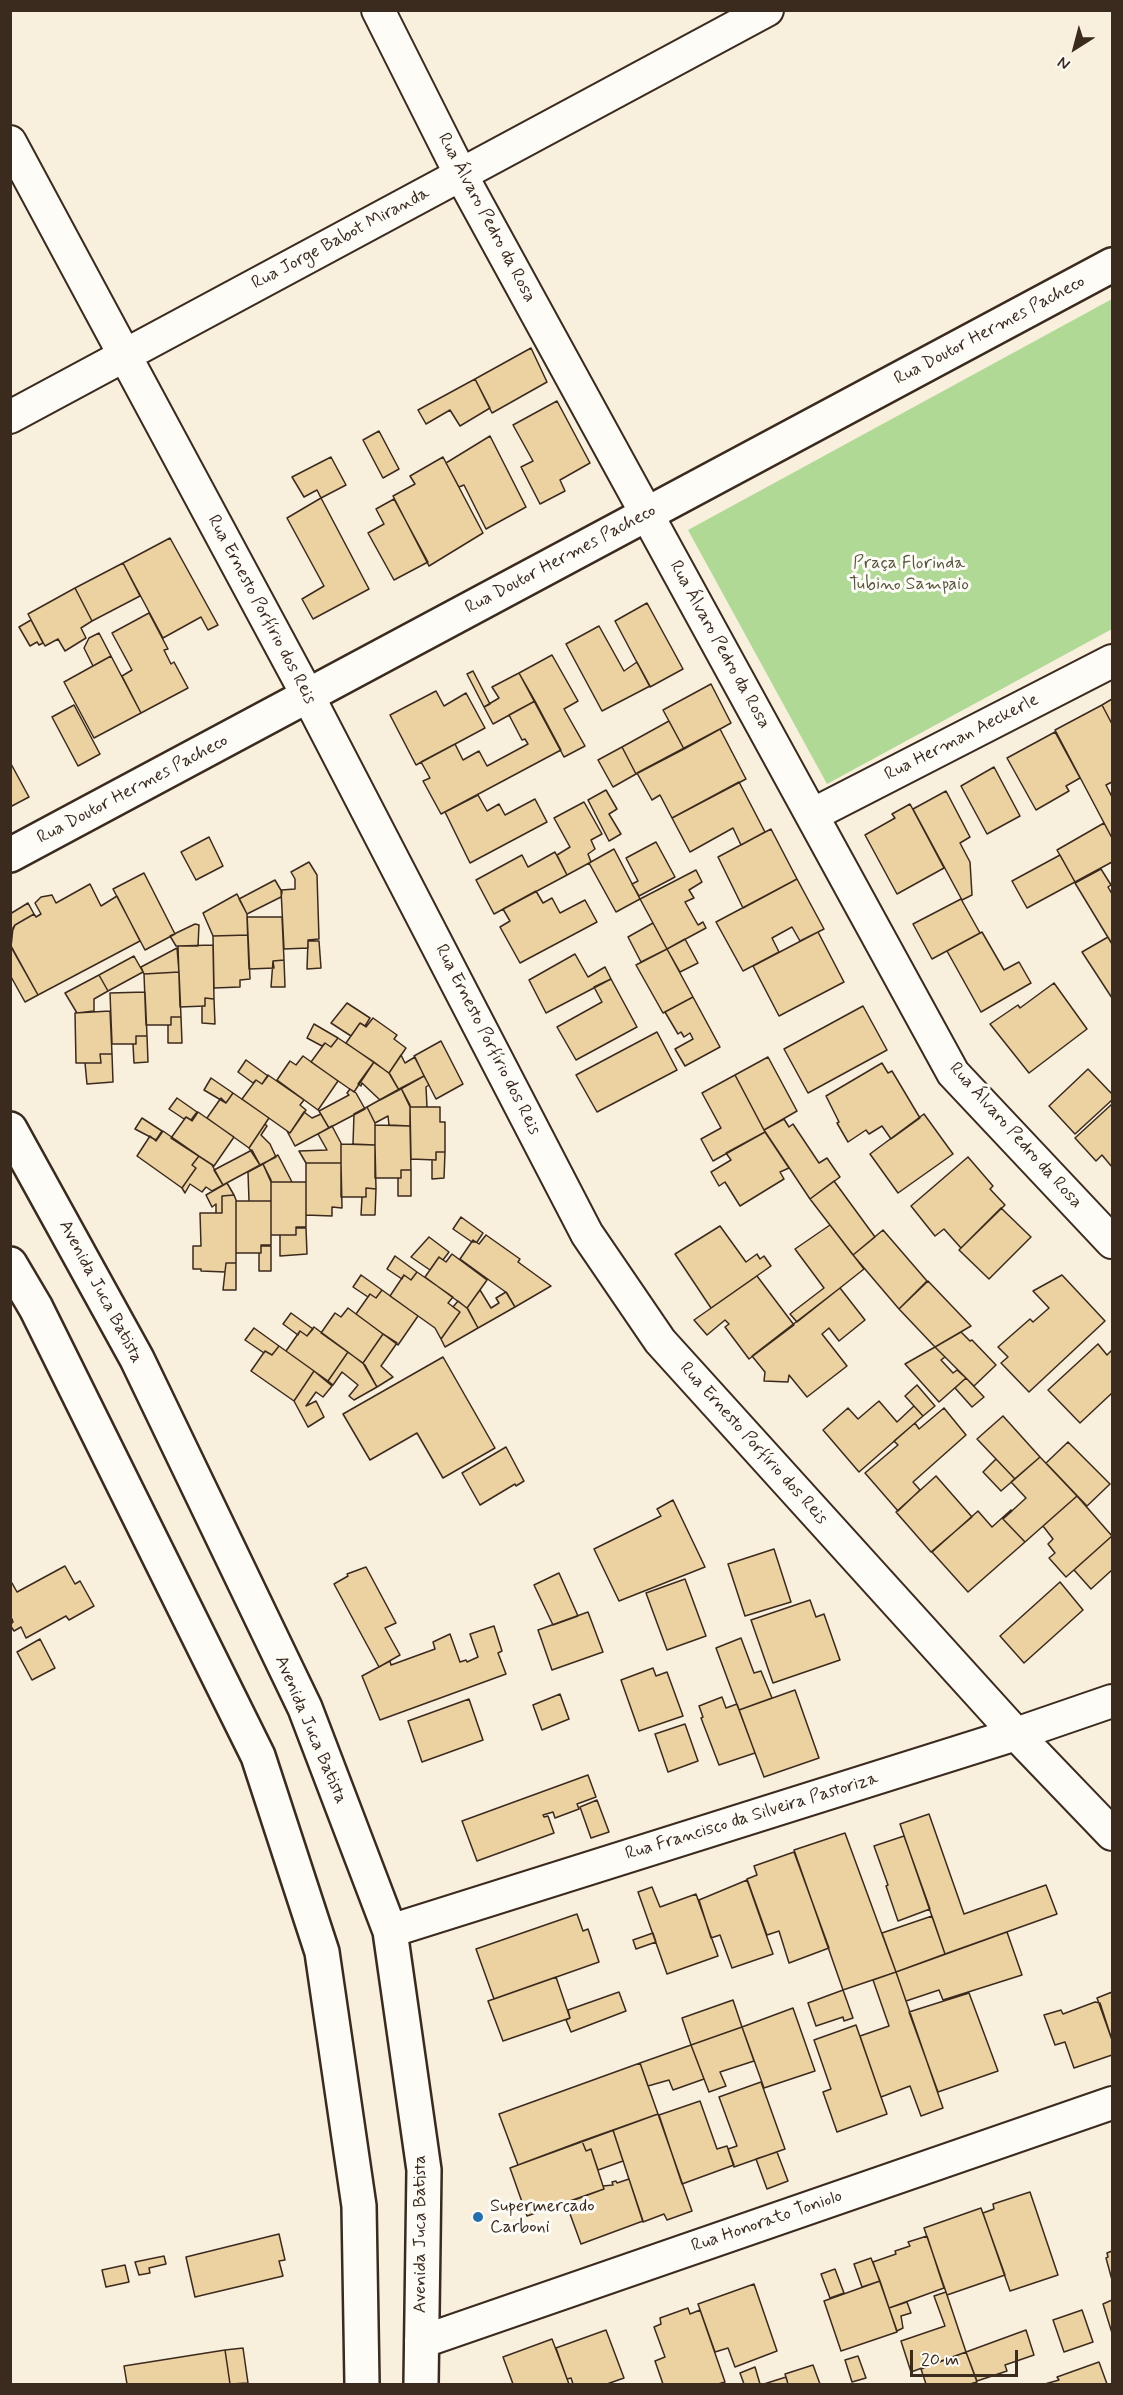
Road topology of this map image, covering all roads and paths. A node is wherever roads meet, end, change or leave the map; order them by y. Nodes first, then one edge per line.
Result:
1 (378, 10) edge
2 (767, 10) edge
3 (10, 142) edge
4 (461, 175) junction
5 (1113, 266) edge
6 (125, 355) junction
7 (10, 417) edge
8 (647, 514) junction
9 (1113, 661) edge
10 (308, 696) junction
11 (812, 815) junction
12 (10, 855) edge
13 (10, 1129) edge
14 (1113, 1242) edge
15 (10, 1264) edge
16 (1113, 1701) edge
17 (1016, 1734) junction
18 (1113, 1834) edge
19 (390, 1931) junction
20 (1113, 2103) edge
21 (421, 2342) junction
22 (362, 2385) edge
23 (421, 2385) edge

1 - 4 street, Rua Álvaro Pedro da Rosa
2 - 4 street, Rua Jorge Babot Miranda
3 - 6 street, Rua Ernesto Porfírio dos Reis
4 - 6 street, Rua Jorge Babot Miranda
4 - 8 street, Rua Álvaro Pedro da Rosa
5 - 8 main road, Rua Doutor Hermes Pacheco
6 - 7 street, Rua Jorge Babot Miranda
6 - 10 street, Rua Ernesto Porfírio dos Reis
8 - 10 main road, Rua Doutor Hermes Pacheco
8 - 11 street, Rua Álvaro Pedro da Rosa
9 - 11 street, Rua Herman Aeckerle
10 - 12 main road, Rua Doutor Hermes Pacheco
10 - 17 street, Rua Ernesto Porfírio dos Reis
11 - 14 street, Rua Álvaro Pedro da Rosa
13 - 19 main road, Avenida Juca Batista
15 - 22 main road
16 - 17 street, Rua Francisco da Silveira Pastoriza
17 - 18 street, Rua Ernesto Porfírio dos Reis
17 - 19 street, Rua Francisco da Silveira Pastoriza
19 - 21 main road, Avenida Juca Batista
20 - 21 street, Rua Honorato Toniolo
21 - 23 main road, Avenida Juca Batista

